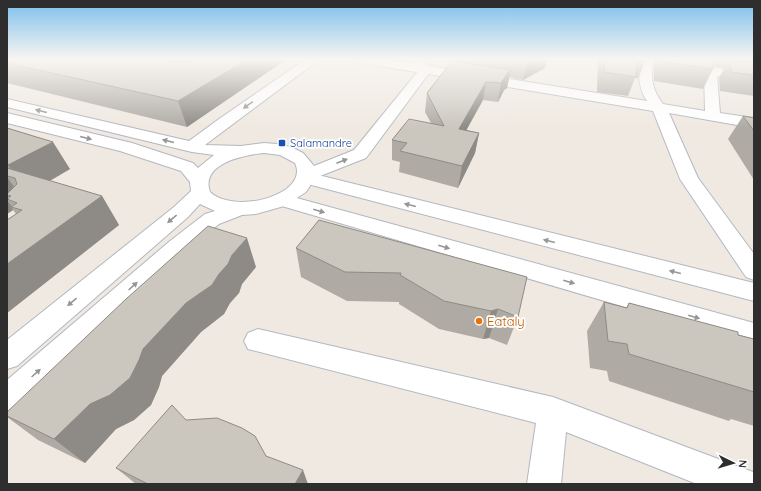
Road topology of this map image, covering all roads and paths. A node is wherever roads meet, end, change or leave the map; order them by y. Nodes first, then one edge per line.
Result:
1 (281, 82) edge
2 (417, 82) edge
3 (499, 82) edge
4 (646, 82) edge
5 (711, 82) edge
6 (7, 103) edge
7 (659, 108) junction
8 (714, 117) junction
9 (7, 118) edge
10 (754, 123) edge
11 (192, 147) junction
12 (248, 150) junction
13 (306, 177) junction
14 (200, 187) junction
15 (282, 200) junction
16 (241, 209) junction
17 (754, 271) edge
18 (754, 292) edge
19 (754, 334) edge
20 (258, 341) dead end
21 (7, 357) edge
22 (7, 399) edge
23 (553, 412) junction
24 (544, 484) edge
25 (741, 484) edge

1 -> 11 street
13 -> 2 street
3 - 7 street
4 - 7 street
5 - 8 street
11 -> 6 street
7 - 8 street
7 - 17 street
8 - 10 street
9 -> 14 street
11 - 12 street
12 - 13 street
12 - 14 street
13 - 15 street
18 -> 13 street
14 - 16 street
14 -> 21 street
15 - 16 street
15 -> 19 street
22 -> 16 street
20 - 23 street
23 - 24 street
23 - 25 street

